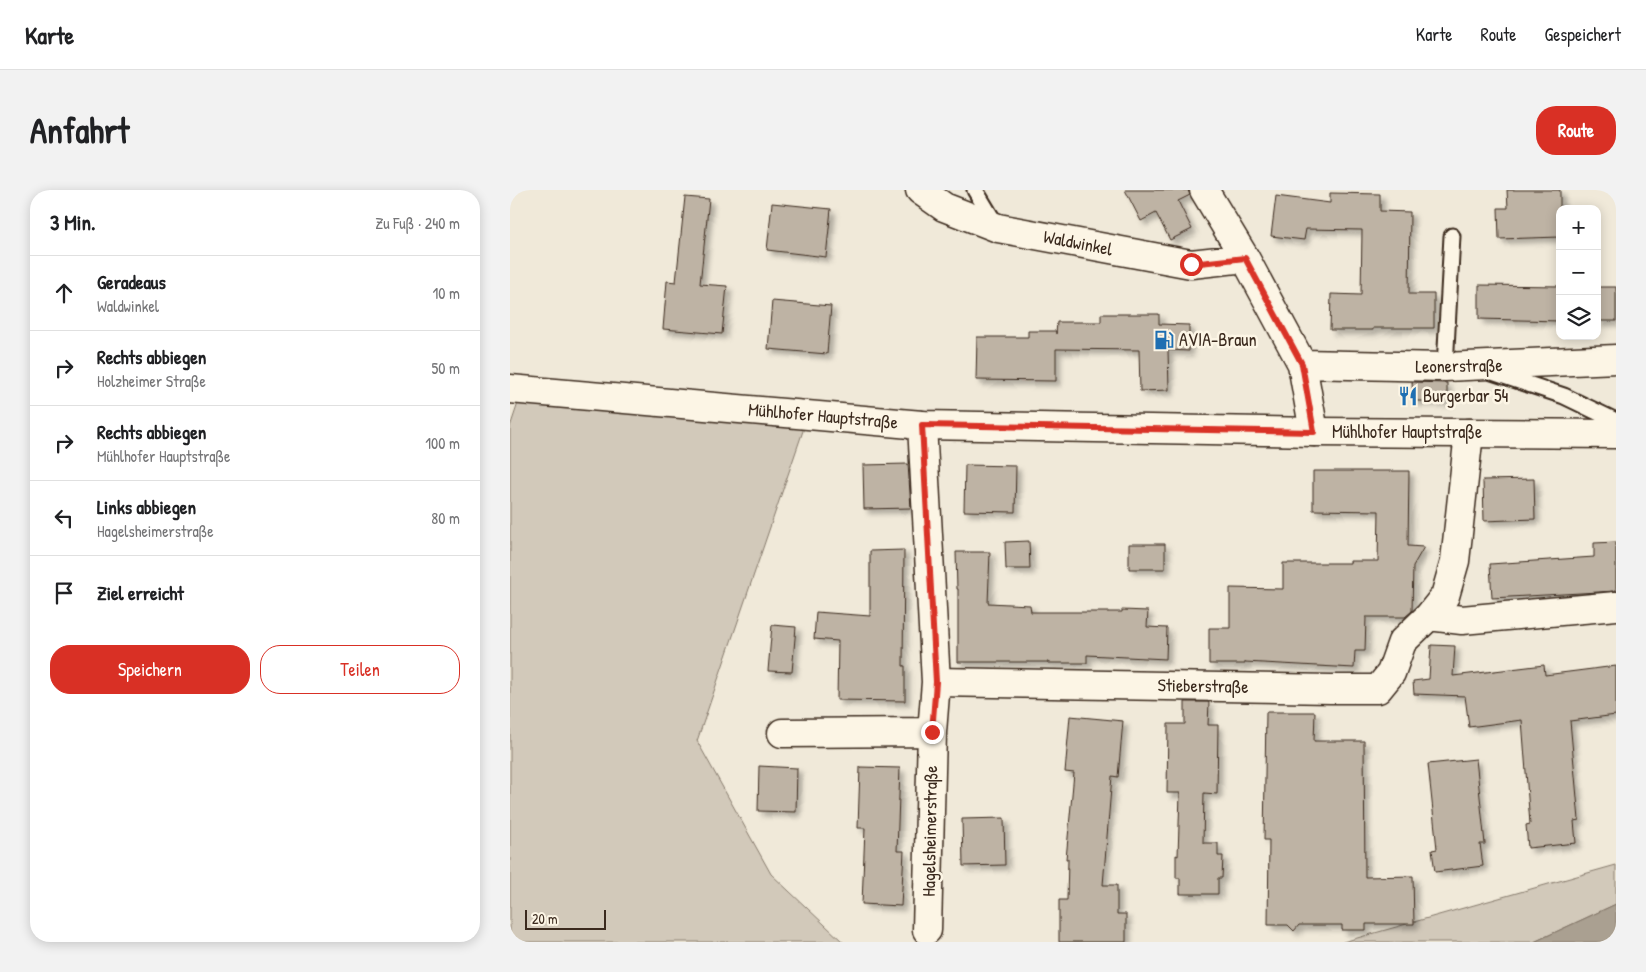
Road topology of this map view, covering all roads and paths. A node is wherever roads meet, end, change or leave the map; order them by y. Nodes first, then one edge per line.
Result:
1 (920, 190) edge
2 (975, 190) edge
3 (1204, 190) edge
4 (998, 228) junction
5 (1452, 236) dead end
6 (1245, 258) junction
7 (1616, 359) edge
8 (1302, 364) junction
9 (1477, 366) junction
10 (1444, 367) junction
11 (510, 389) edge
12 (1616, 422) edge
13 (922, 425) junction
14 (1314, 432) junction
15 (1469, 433) junction
16 (1616, 434) edge
17 (1616, 606) edge
18 (1429, 616) junction
19 (936, 682) junction
20 (932, 732) junction
21 (782, 733) dead end
22 (927, 930) dead end

1 - 4 street, Waldwinkel
2 - 4 lane
3 - 6 street
4 - 6 street, Waldwinkel
5 - 10 lane
6 - 8 street
7 - 9 street, Leonerstraße
8 - 10 street, Leonerstraße
8 - 14 street
9 - 10 street, Leonerstraße
9 - 12 lane
11 - 13 street, Mühlhofer Hauptstraße
13 - 14 street, Mühlhofer Hauptstraße
13 - 19 street, Hagelsheimerstraße
14 - 15 street, Mühlhofer Hauptstraße
15 - 16 street, Mühlhofer Hauptstraße
15 - 18 street, Stieberstraße
17 - 18 street
18 - 19 street, Stieberstraße
19 - 20 street, Hagelsheimerstraße
20 - 21 street
20 - 22 street, Hagelsheimerstraße

